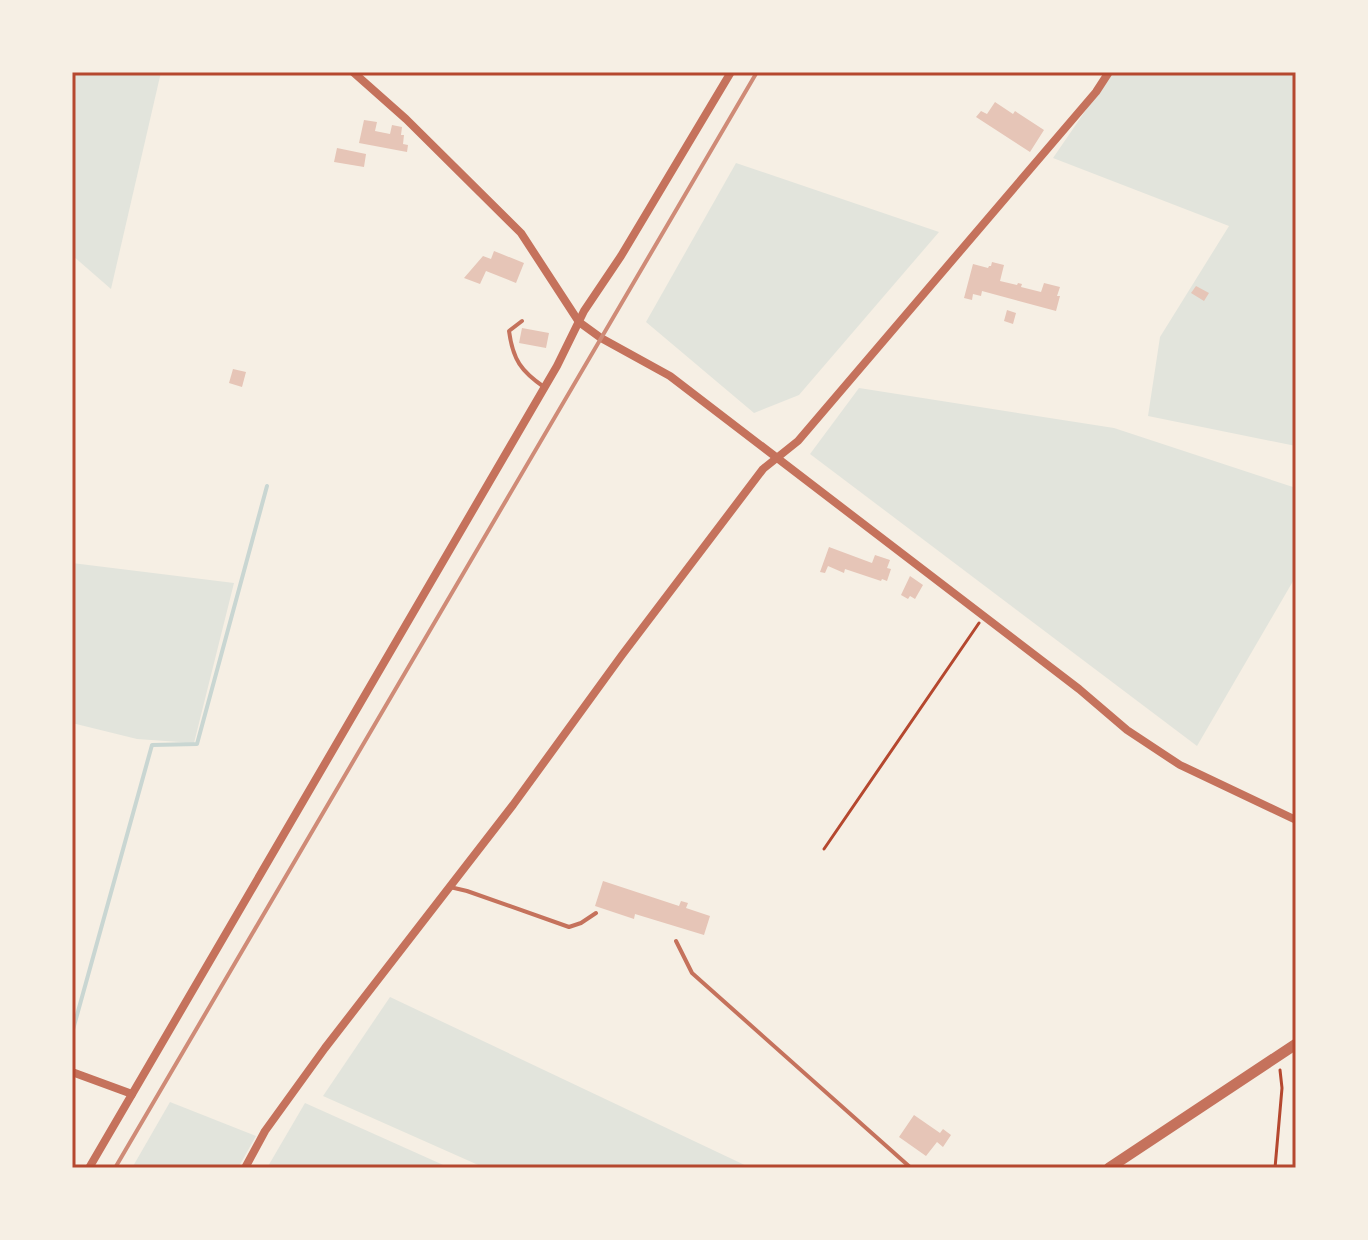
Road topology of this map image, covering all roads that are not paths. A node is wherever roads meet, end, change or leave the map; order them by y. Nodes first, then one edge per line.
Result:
1 (353, 72) edge
2 (731, 72) edge
3 (1109, 72) edge
4 (522, 321) dead end
5 (579, 322) junction
6 (544, 387) junction
7 (776, 458) junction
8 (1296, 820) edge
9 (450, 887) junction
10 (596, 913) dead end
11 (676, 941) dead end
12 (1296, 1044) edge
13 (72, 1072) edge
14 (132, 1094) junction
15 (89, 1168) edge
16 (245, 1168) edge
17 (911, 1168) edge
18 (1109, 1168) edge

1 - 5 street
2 - 5 street
3 - 7 street
4 - 6 lane
5 - 6 street
5 - 7 street
6 - 14 street
7 - 8 street
7 - 9 street
9 - 10 lane
9 - 16 street
11 - 17 lane
12 - 18 street
13 - 14 street
14 - 15 street

